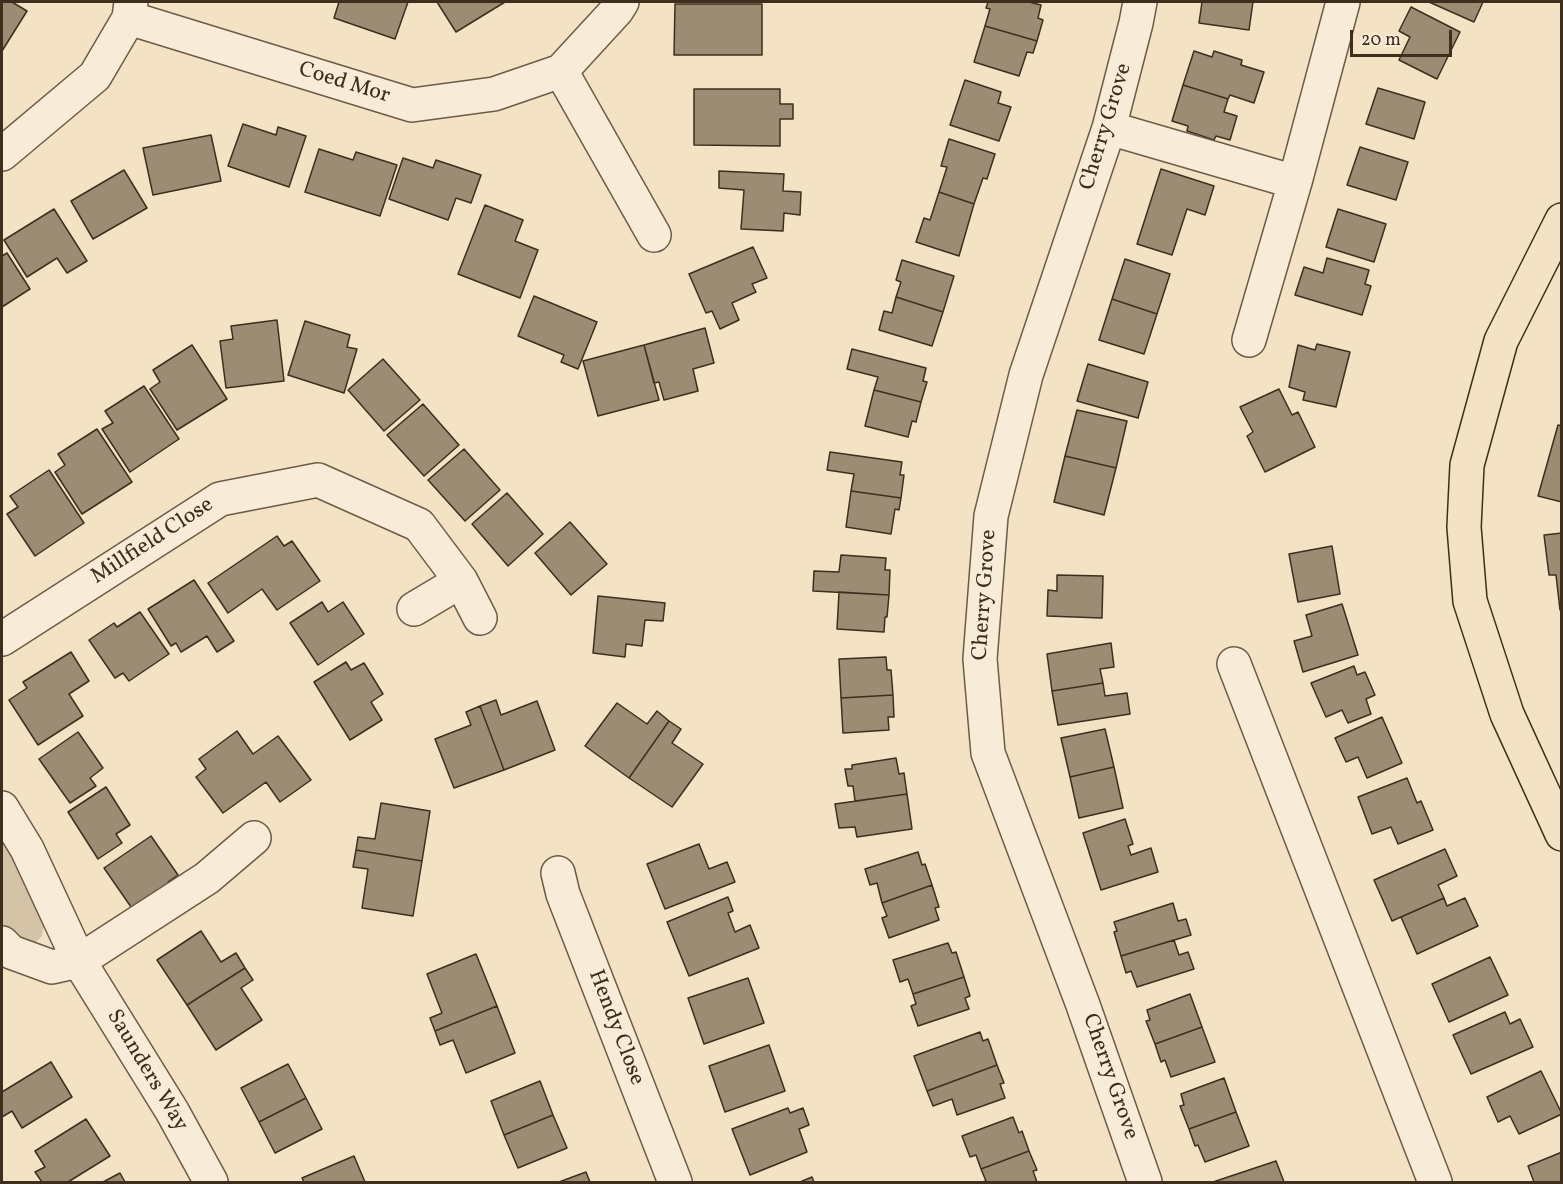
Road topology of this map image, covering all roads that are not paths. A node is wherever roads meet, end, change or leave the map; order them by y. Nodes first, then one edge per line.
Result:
1 (622, 2) edge
2 (1140, 2) edge
3 (1343, 2) edge
4 (130, 10) edge
5 (561, 71) junction
6 (1109, 128) junction
7 (2, 154) edge
8 (1295, 182) junction
9 (1562, 220) edge
10 (654, 235) dead end
11 (1249, 340) dead end
12 (461, 581) junction
13 (414, 609) dead end
14 (480, 618) dead end
15 (2, 639) edge
16 (1234, 664) dead end
17 (2, 808) edge
18 (1562, 834) edge
19 (254, 838) dead end
20 (558, 873) dead end
21 (2, 943) edge
22 (79, 961) junction
23 (211, 1182) edge
24 (675, 1182) edge
25 (1146, 1182) edge
26 (1435, 1182) edge

1 - 5 street, Coed Mor
2 - 6 street, Cherry Grove
3 - 8 street
4 - 5 street, Coed Mor
4 - 7 street
5 - 10 street
6 - 8 street
6 - 25 street, Cherry Grove
8 - 11 street
9 - 18 main road
12 - 13 street
12 - 14 street, Millfield Close
12 - 15 street, Millfield Close
16 - 26 street
17 - 22 street, Saunders Way
19 - 22 street
20 - 24 street, Hendy Close
21 - 22 street
22 - 23 street, Saunders Way

